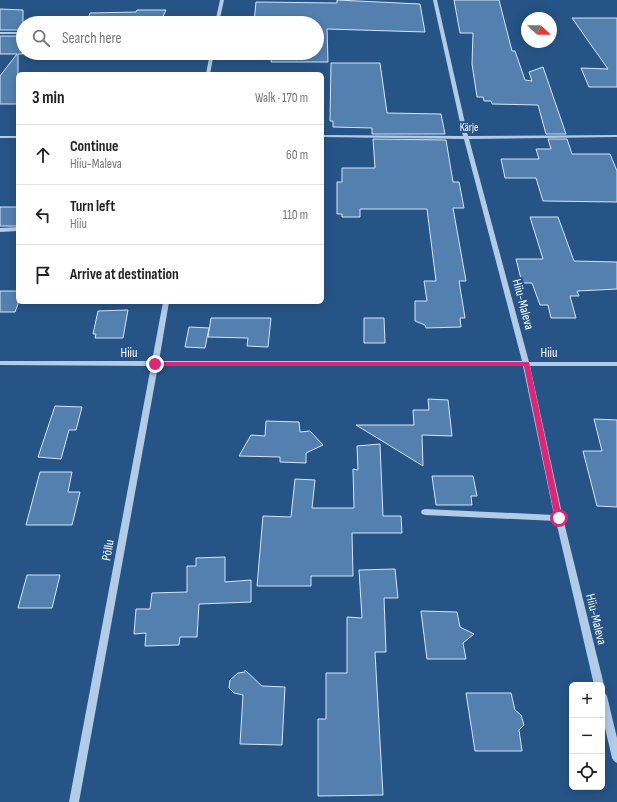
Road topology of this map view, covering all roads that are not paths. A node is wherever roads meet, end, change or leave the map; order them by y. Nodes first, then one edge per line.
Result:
1 (222, 0) edge
2 (435, 0) edge
3 (219, 16) edge
4 (0, 33) edge
5 (16, 33) edge
6 (211, 60) edge
7 (208, 72) edge
8 (324, 136) edge
9 (617, 136) edge
10 (0, 137) edge
11 (16, 137) edge
12 (466, 138) junction
13 (16, 229) edge
14 (0, 230) edge
15 (166, 304) edge
16 (0, 363) edge
17 (526, 363) junction
18 (155, 364) junction
19 (617, 364) edge
20 (425, 512) dead end
21 (559, 518) junction
22 (598, 682) edge
23 (605, 708) edge
24 (617, 758) edge
25 (74, 802) edge

1 - 3 street
2 - 12 street, Hiiu-Maleva
4 - 5 street
6 - 7 street
8 - 12 street, Kärje
9 - 12 street, Kärje
10 - 11 street
12 - 17 street, Hiiu-Maleva
13 - 14 street
15 - 18 street, Põllu
16 - 18 street, Hiiu
17 - 18 street, Hiiu
17 - 19 street, Hiiu
17 - 21 street, Hiiu-Maleva
18 - 25 street, Põllu
20 - 21 street
21 - 22 street, Hiiu-Maleva
23 - 24 street

